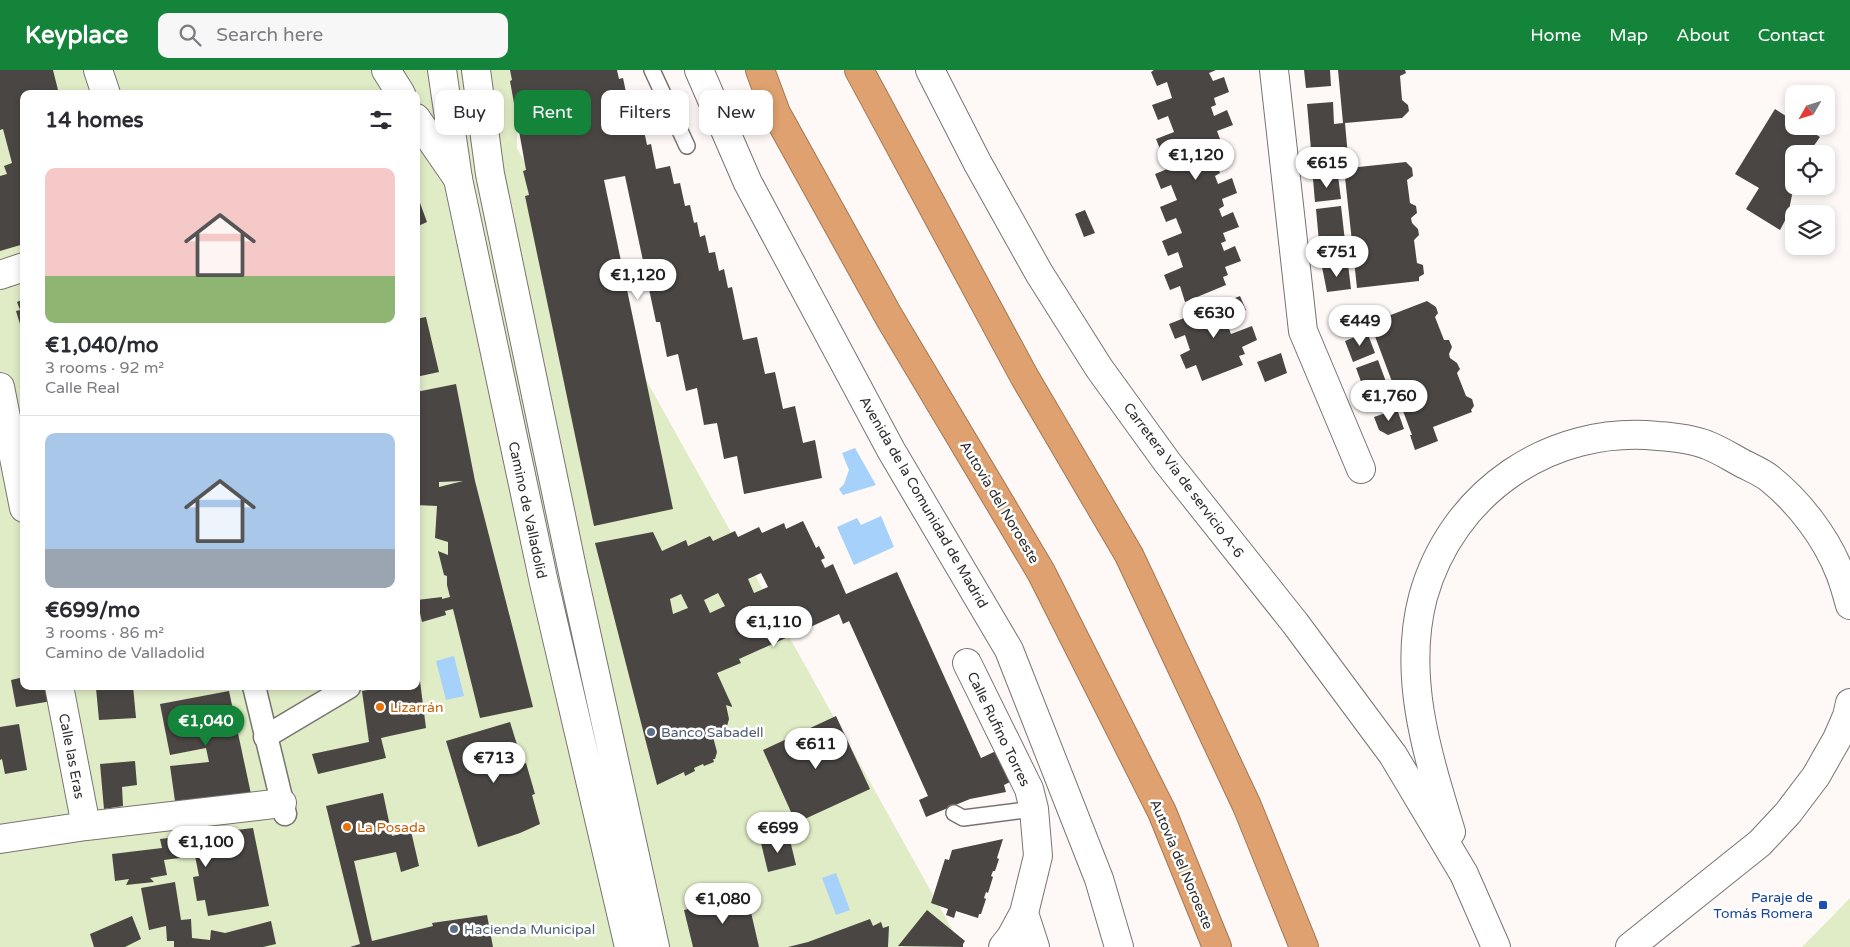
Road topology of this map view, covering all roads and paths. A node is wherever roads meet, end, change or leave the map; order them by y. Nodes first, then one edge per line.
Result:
1 (98, 70) edge
2 (386, 70) edge
3 (442, 70) edge
4 (476, 70) edge
5 (652, 70) edge
6 (699, 70) edge
7 (760, 70) edge
8 (860, 70) edge
9 (930, 70) edge
10 (1274, 70) edge
11 (105, 90) edge
12 (398, 90) edge
13 (420, 124) edge
14 (687, 146) dead end
15 (458, 179) junction
16 (20, 268) edge
17 (0, 276) edge
18 (0, 387) edge
19 (1361, 469) dead end
20 (20, 488) edge
21 (1850, 605) edge
22 (967, 663) dead end
23 (59, 690) edge
24 (255, 690) edge
25 (344, 690) edge
26 (1850, 703) edge
27 (266, 737) junction
28 (284, 808) joint
29 (1034, 809) junction
30 (954, 813) dead end
31 (86, 826) junction
32 (0, 838) edge
33 (1464, 874) junction
34 (1024, 913) junction
35 (629, 947) edge
36 (654, 947) edge
37 (1003, 947) edge
38 (1035, 947) edge
39 (1120, 947) edge
40 (1217, 947) edge
41 (1304, 947) edge
42 (1496, 947) edge
43 (1630, 947) edge

1 - 11 street
2 - 12 street
3 - 15 street, Camino de Valladolid
4 - 36 street
5 - 14 lane
6 - 39 street, Avenida de la Comunidad de Madrid
7 - 40 highway, Autovía del Noroeste
8 - 41 highway
9 - 33 street, Carretera Vía de servicio A-6
10 - 19 street
13 - 15 street
15 - 35 street, Camino de Valladolid
16 - 17 street
18 - 20 street
21 - 33 street
22 - 29 street, Calle Rufino Torres
23 - 31 street, Calle las Eras
24 - 27 street
25 - 27 street
26 - 43 street
27 - 28 street
28 - 31 street
29 - 30 lane
29 - 34 street, Calle Rufino Torres
31 - 32 street
33 - 42 street
34 - 37 street, Calle Rufino Torres
34 - 38 street

